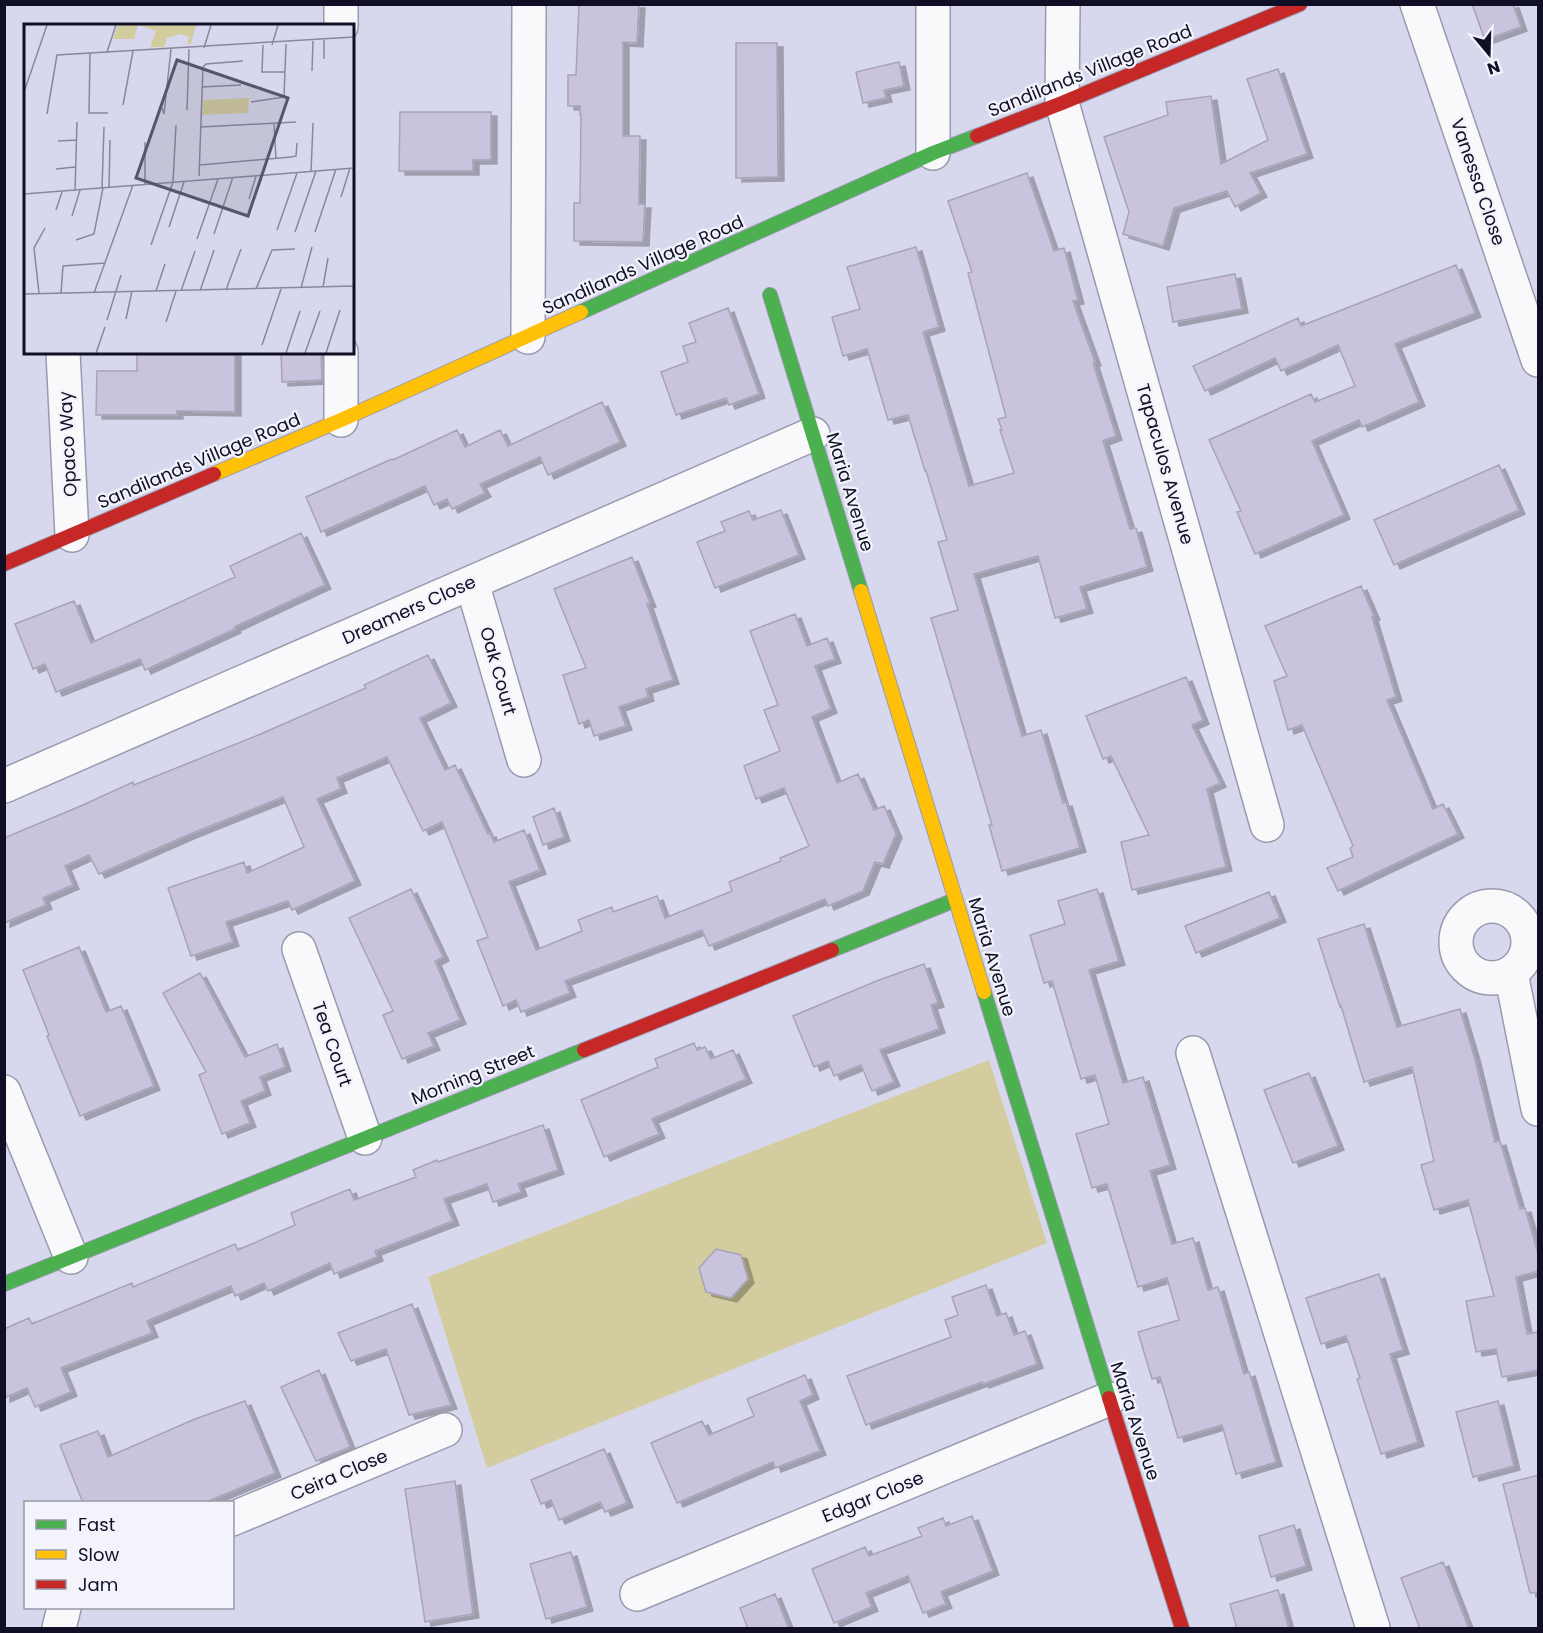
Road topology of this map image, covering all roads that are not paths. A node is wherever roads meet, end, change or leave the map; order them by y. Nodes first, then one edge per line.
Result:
1 (341, 4) edge
2 (529, 4) edge
3 (933, 4) edge
4 (1063, 4) edge
5 (1300, 4) edge
6 (1417, 4) edge
7 (341, 24) edge
8 (1062, 103) junction
9 (933, 153) junction
10 (770, 295) dead end
11 (528, 337) junction
12 (63, 354) edge
13 (341, 354) edge
14 (1539, 360) edge
15 (341, 420) junction
16 (813, 434) junction
17 (72, 535) junction
18 (4, 564) edge
19 (472, 582) junction
20 (524, 760) dead end
21 (4, 786) edge
22 (1267, 825) dead end
23 (955, 900) junction
24 (299, 949) dead end
25 (1512, 973) dead end
26 (1192, 1053) dead end
27 (4, 1092) edge
28 (1539, 1109) edge
29 (365, 1138) junction
30 (71, 1257) junction
31 (4, 1284) edge
32 (1109, 1399) junction
33 (445, 1430) dead end
34 (234, 1518) edge
35 (637, 1594) dead end
36 (64, 1609) edge
37 (59, 1629) edge
38 (1182, 1629) edge
39 (1373, 1629) edge

1 - 7 street
2 - 11 street
3 - 9 street
4 - 8 street, Tapaculos Avenue
5 - 8 street, Sandilands Village Road
6 - 14 street, Vanessa Close
8 - 9 street, Sandilands Village Road
8 - 22 street, Tapaculos Avenue
9 - 11 street, Sandilands Village Road
10 - 16 street, Maria Avenue
11 - 15 street, Sandilands Village Road
12 - 17 street, Opaco Way
13 - 15 street
15 - 17 street, Sandilands Village Road
16 - 19 street, Dreamers Close
16 - 23 street, Maria Avenue
17 - 18 street, Sandilands Village Road
19 - 20 street, Oak Court
19 - 21 street, Dreamers Close
23 - 29 street, Morning Street
23 - 32 street, Maria Avenue
24 - 29 street, Tea Court
25 - 28 street
26 - 39 street
27 - 30 street
29 - 30 street, Morning Street
30 - 31 street, Morning Street
32 - 35 street, Edgar Close
32 - 38 street, Maria Avenue
33 - 34 street, Ceira Close
36 - 37 street

